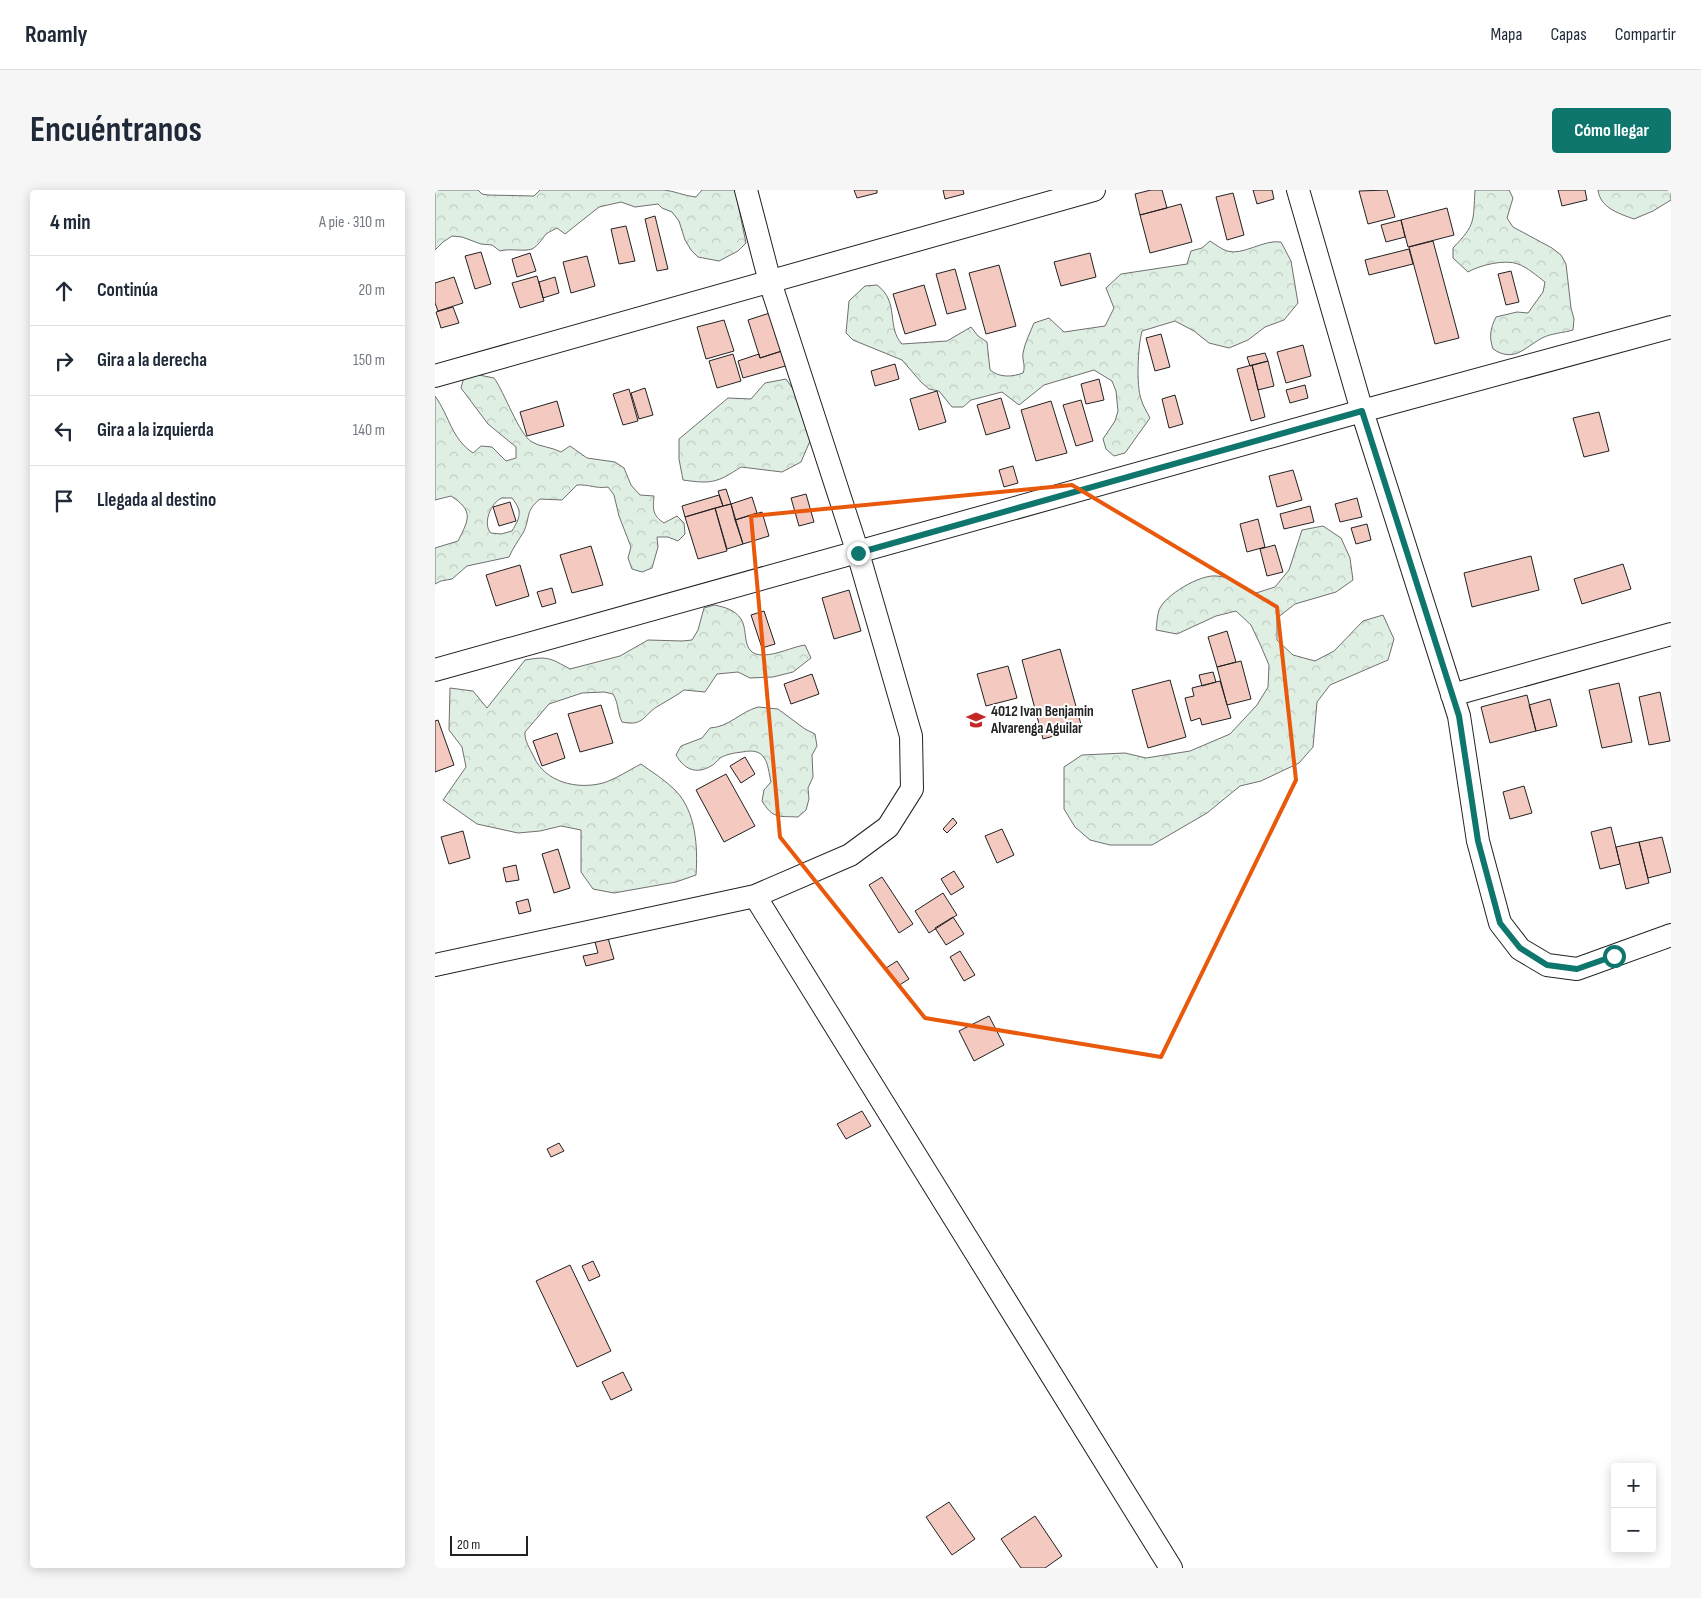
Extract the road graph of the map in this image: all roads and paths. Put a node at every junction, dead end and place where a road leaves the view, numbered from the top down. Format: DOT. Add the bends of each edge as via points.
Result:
graph roads {
  1 [pos="747,190"];
  2 [pos="1094,190"];
  3 [pos="1298,190"];
  4 [pos="770,282"];
  5 [pos="1671,327"];
  6 [pos="435,376"];
  7 [pos="1362,411"];
  8 [pos="858,553"];
  9 [pos="1671,634"];
  10 [pos="435,670"];
  11 [pos="1453,695"];
  12 [pos="755,896"];
  13 [pos="1671,935"];
  14 [pos="435,965"];
  15 [pos="1171,1568"];
  1 -- 4 [label="street"];
  2 -- 4 [label="street"];
  3 -- 7 [label="street"];
  4 -- 6 [label="street"];
  4 -- 8 [label="street"];
  5 -- 7 [label="street"];
  7 -- 8 [label="street"];
  7 -- 11 [label="street"];
  8 -- 10 [label="street"];
  8 -- 12 [label="street" via="911,736 911,789 888,827 849,855"];
  9 -- 11 [label="street"];
  11 -- 13 [label="street" via="1481,850 1500,923 1520,948 1547,965 1577,969"];
  12 -- 14 [label="street"];
  12 -- 15 [label="street"];
}
